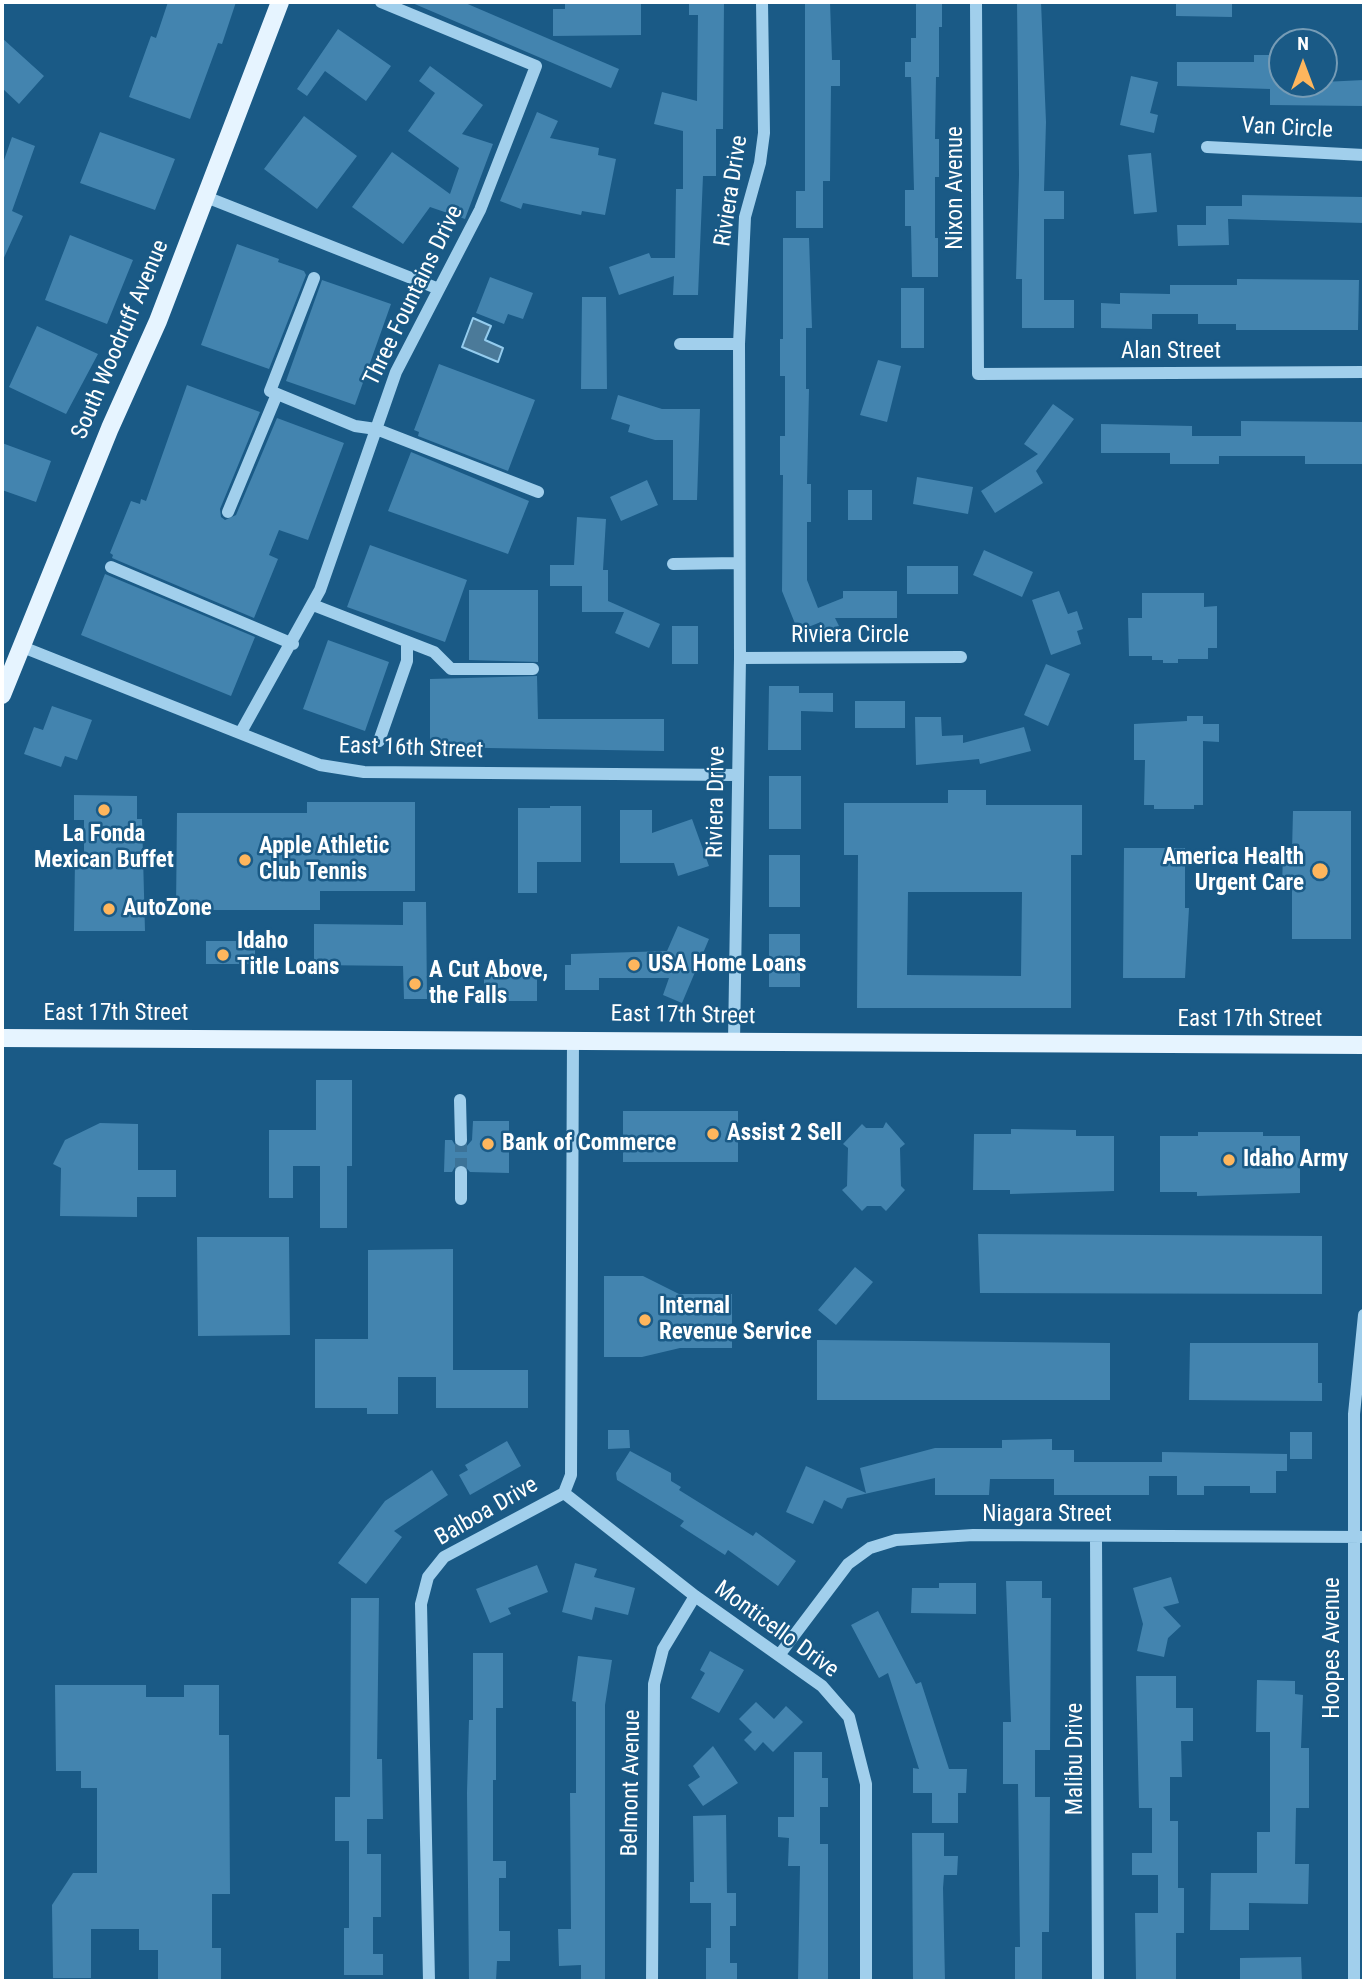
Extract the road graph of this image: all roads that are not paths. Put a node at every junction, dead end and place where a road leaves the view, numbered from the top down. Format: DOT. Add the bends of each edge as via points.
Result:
graph roads {
  1 [pos="280,2"];
  2 [pos="381,2"];
  3 [pos="762,2"];
  4 [pos="976,2"];
  5 [pos="1208,147"];
  6 [pos="1364,155"];
  7 [pos="206,197"];
  8 [pos="314,278"];
  9 [pos="439,289"];
  10 [pos="680,344"];
  11 [pos="739,344"];
  12 [pos="1364,372"];
  13 [pos="978,374"];
  14 [pos="277,394"];
  15 [pos="376,429"];
  16 [pos="538,492"];
  17 [pos="228,512"];
  18 [pos="738,563"];
  19 [pos="674,564"];
  20 [pos="111,567"];
  21 [pos="313,605"];
  22 [pos="407,642"];
  23 [pos="293,643"];
  24 [pos="20,646"];
  25 [pos="961,657"];
  26 [pos="740,658"];
  27 [pos="533,669"];
  28 [pos="2,695"];
  29 [pos="242,732"];
  30 [pos="379,741"];
  31 [pos="738,775"];
  32 [pos="2,1038"];
  33 [pos="573,1040"];
  34 [pos="734,1042"];
  35 [pos="1364,1045"];
  36 [pos="460,1100"];
  37 [pos="461,1140"];
  38 [pos="461,1172"];
  39 [pos="461,1199"];
  40 [pos="1364,1315"];
  41 [pos="564,1493"];
  42 [pos="1096,1536"];
  43 [pos="1359,1537"];
  44 [pos="695,1596"];
  45 [pos="780,1654"];
  46 [pos="429,1981"];
  47 [pos="652,1981"];
  48 [pos="866,1981"];
  49 [pos="1098,1981"];
  50 [pos="1353,1981"];
  1 -- 7 [label="main road, South Woodruff Avenue"];
  2 -- 9 [label="street, Three Fountains Drive" via="536,66 480,210"];
  3 -- 11 [label="street, Riviera Drive" via="764,133 745,217"];
  4 -- 13 [label="street, Nixon Avenue"];
  5 -- 6 [label="street, Van Circle"];
  7 -- 9 [label="street"];
  7 -- 24 [label="main road, South Woodruff Avenue"];
  8 -- 14 [label="street" via="270,391"];
  9 -- 15 [label="street, Three Fountains Drive" via="396,372"];
  10 -- 11 [label="street"];
  11 -- 18 [label="street, Riviera Drive"];
  12 -- 13 [label="street, Alan Street"];
  14 -- 15 [label="street" via="355,426"];
  14 -- 17 [label="street"];
  15 -- 16 [label="street"];
  15 -- 21 [label="street, Three Fountains Drive"];
  18 -- 19 [label="street"];
  18 -- 26 [label="street, Riviera Drive"];
  20 -- 23 [label="street"];
  21 -- 22 [label="street"];
  21 -- 23 [label="street, Three Fountains Drive"];
  22 -- 27 [label="street" via="433,652 452,669"];
  22 -- 30 [label="street" via="407,662"];
  23 -- 29 [label="street, Three Fountains Drive"];
  24 -- 28 [label="main road, South Woodruff Avenue"];
  24 -- 29 [label="street, East 16th Street" via="213,725"];
  25 -- 26 [label="street, Riviera Circle"];
  26 -- 31 [label="street, Riviera Drive"];
  29 -- 31 [label="street, East 16th Street" via="320,765 364,772"];
  31 -- 34 [label="street, Riviera Drive"];
  32 -- 33 [label="main road, East 17th Street"];
  33 -- 34 [label="main road, East 17th Street"];
  33 -- 41 [label="street, Balboa Drive" via="573,1386 571,1475"];
  34 -- 35 [label="main road, East 17th Street"];
  36 -- 37 [label="street"];
  38 -- 39 [label="street"];
  40 -- 43 [label="street, Hoopes Avenue" via="1354,1414"];
  41 -- 44 [label="street, Monticello Drive"];
  41 -- 46 [label="street, Balboa Drive" via="444,1557 428,1577 423,1595"];
  42 -- 43 [label="street, Niagara Street"];
  42 -- 45 [label="street, Niagara Street" via="921,1537 870,1548 848,1564"];
  42 -- 49 [label="street, Malibu Drive"];
  43 -- 50 [label="street, Hoopes Avenue"];
  44 -- 45 [label="street, Monticello Drive"];
  44 -- 47 [label="street, Belmont Avenue" via="663,1649 654,1684"];
  45 -- 48 [label="street, Monticello Drive" via="822,1686 849,1717 858,1742 866,1784"];
}
